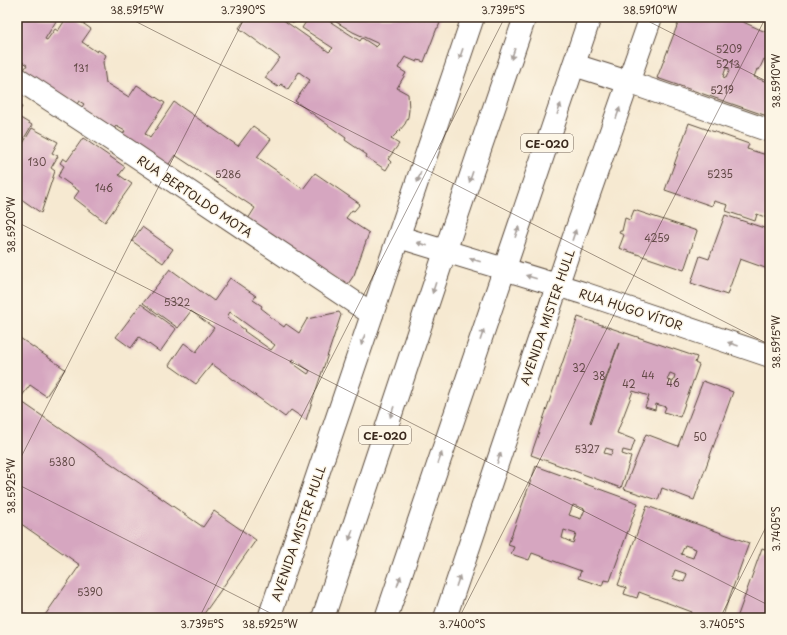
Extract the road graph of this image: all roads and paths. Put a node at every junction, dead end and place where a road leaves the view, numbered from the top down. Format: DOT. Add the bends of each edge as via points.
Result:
graph roads {
  1 [pos="473,17"];
  2 [pos="525,17"];
  3 [pos="590,17"];
  4 [pos="651,17"];
  5 [pos="574,65"];
  6 [pos="17,78"];
  7 [pos="628,82"];
  8 [pos="770,132"];
  9 [pos="399,237"];
  10 [pos="446,251"];
  11 [pos="504,269"];
  12 [pos="558,286"];
  13 [pos="372,314"];
  14 [pos="770,356"];
  15 [pos="270,618"];
  16 [pos="323,618"];
  17 [pos="386,618"];
  18 [pos="445,618"];
  1 -- 9 [label="main road, AVENIDA MISTER HULL, one-way"];
  2 -- 10 [label="main road, CE-020, one-way"];
  3 -- 5 [label="main road, CE-020"];
  4 -- 7 [label="main road, AVENIDA MISTER HULL"];
  5 -- 7 [label="main road"];
  11 -- 5 [label="main road, CE-020, one-way"];
  6 -- 13 [label="main road, RUA BERTOLDO MOTA"];
  7 -- 8 [label="main road"];
  12 -- 7 [label="main road, AVENIDA MISTER HULL, one-way"];
  10 -- 9 [label="main road, RUA HUGO VÍTOR, one-way"];
  9 -- 13 [label="main road, AVENIDA MISTER HULL"];
  11 -- 10 [label="main road, RUA HUGO VÍTOR, one-way"];
  10 -- 16 [label="main road, CE-020, one-way"];
  12 -- 11 [label="main road, RUA HUGO VÍTOR, one-way"];
  17 -- 11 [label="main road, CE-020, one-way"];
  14 -- 12 [label="main road, RUA HUGO VÍTOR, one-way"];
  18 -- 12 [label="main road, AVENIDA MISTER HULL, one-way"];
  13 -- 15 [label="main road, AVENIDA MISTER HULL, one-way"];
}
